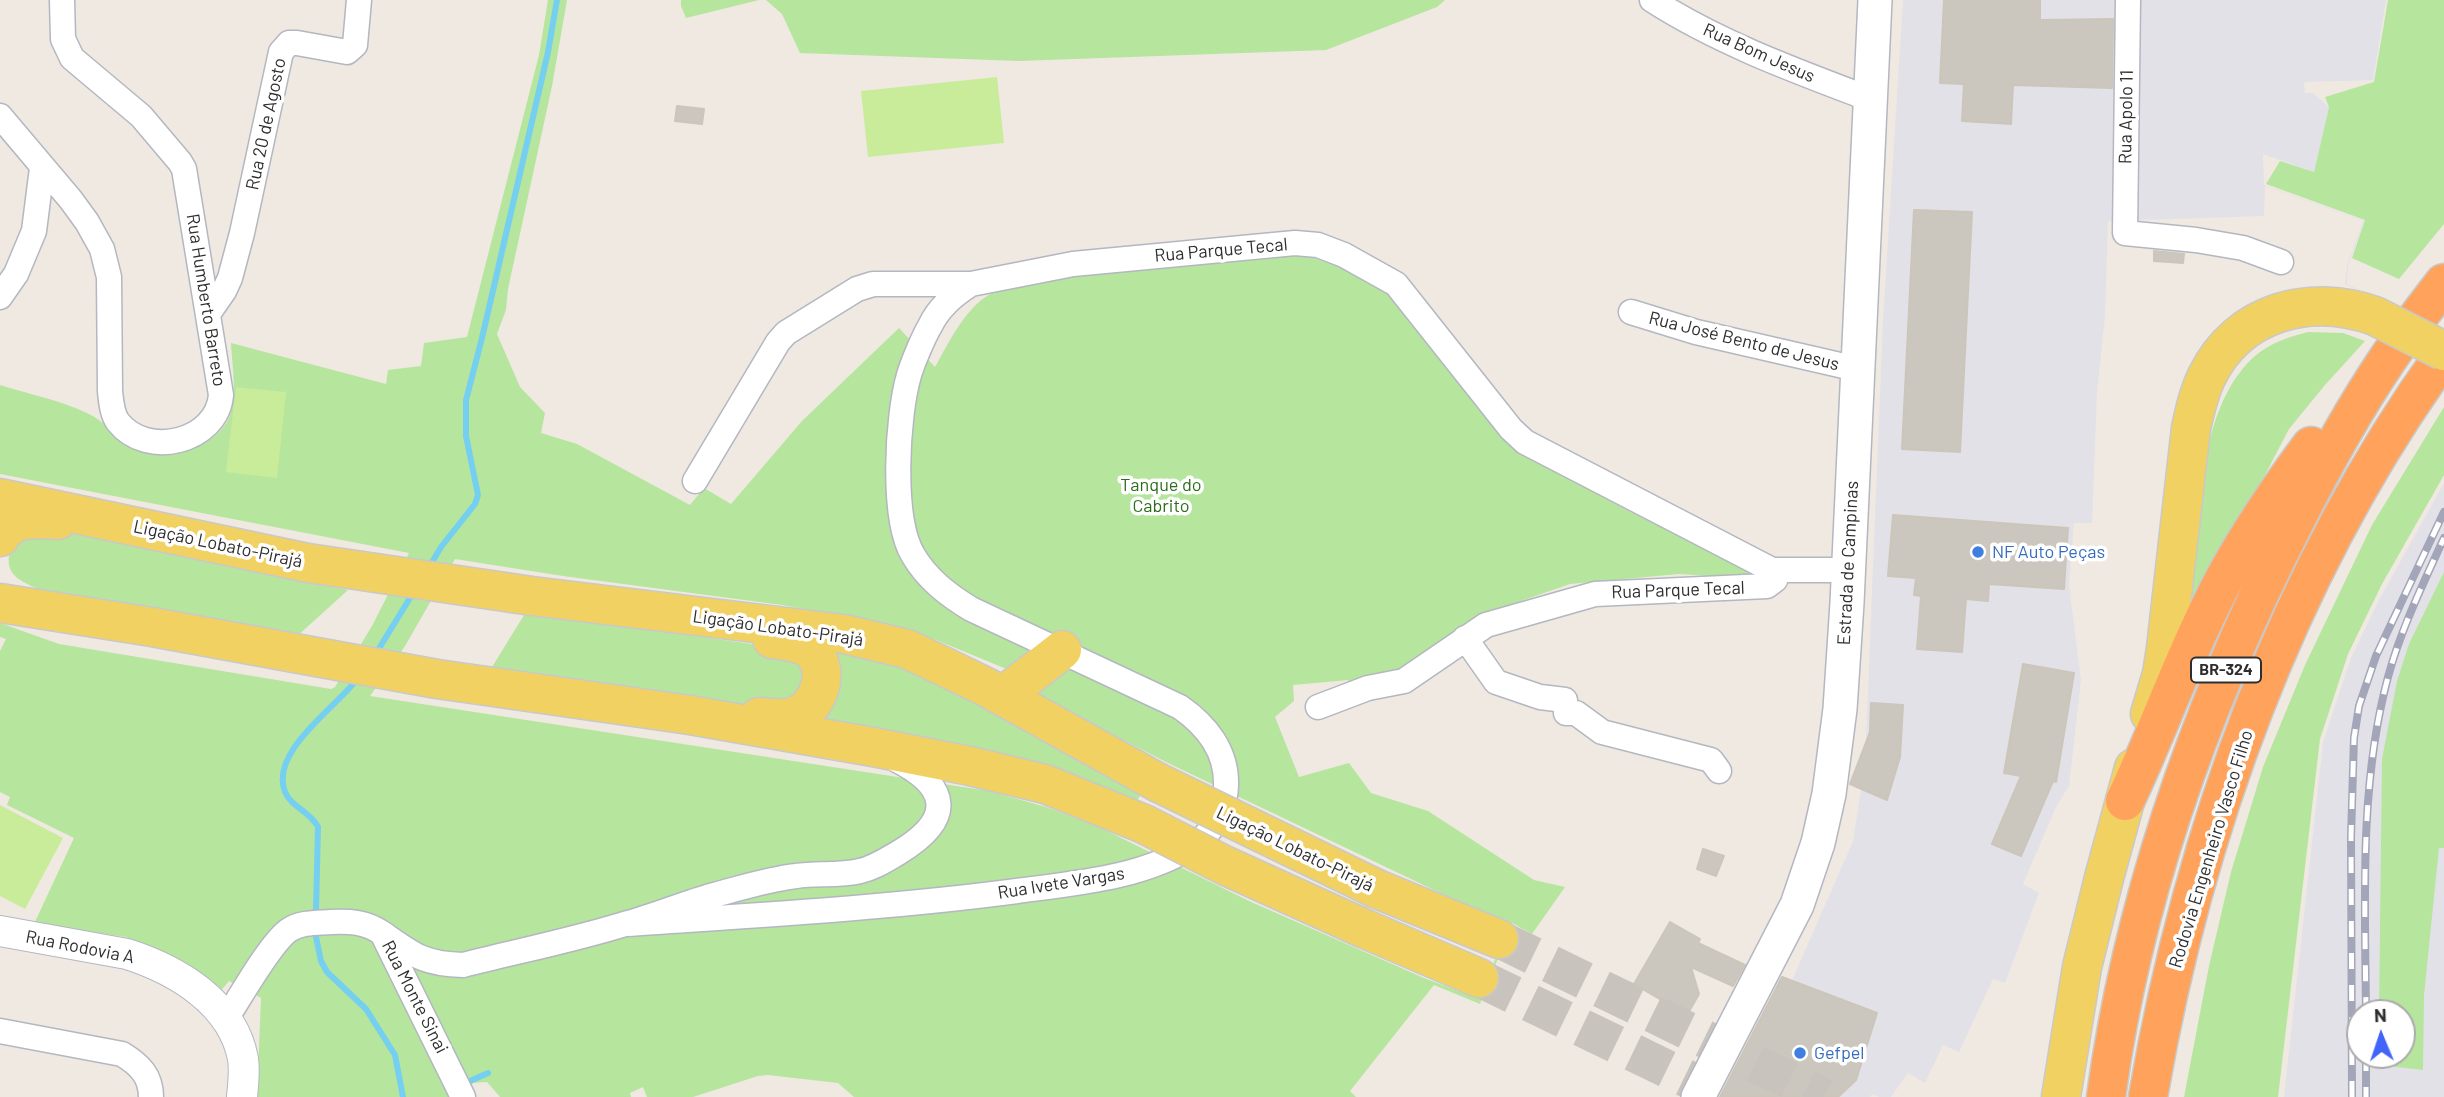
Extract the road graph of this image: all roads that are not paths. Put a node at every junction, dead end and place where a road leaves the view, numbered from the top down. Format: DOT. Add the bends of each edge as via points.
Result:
graph roads {
  1 [pos="62,0"];
  2 [pos="359,0"];
  3 [pos="1652,0"];
  4 [pos="1875,0"];
  5 [pos="2128,0"];
  6 [pos="1870,99"];
  7 [pos="0,116"];
  8 [pos="42,168"];
  9 [pos="2281,262"];
  10 [pos="2444,283"];
  11 [pos="971,284"];
  12 [pos="0,298"];
  13 [pos="1631,312"];
  14 [pos="208,314"];
  15 [pos="2444,353"];
  16 [pos="2387,360"];
  17 [pos="1857,369"];
  18 [pos="695,481"];
  19 [pos="0,498"];
  20 [pos="113,522"];
  21 [pos="0,537"];
  22 [pos="1772,570"];
  23 [pos="1849,570"];
  24 [pos="0,578"];
  25 [pos="0,603"];
  26 [pos="659,612"];
  27 [pos="152,627"];
  28 [pos="1465,638"];
  29 [pos="1062,650"];
  30 [pos="1003,696"];
  31 [pos="1318,707"];
  32 [pos="690,715"];
  33 [pos="873,747"];
  34 [pos="1719,771"];
  35 [pos="2125,801"];
  36 [pos="626,924"];
  37 [pos="0,930"];
  38 [pos="383,933"];
  39 [pos="1499,939"];
  40 [pos="2082,967"];
  41 [pos="1479,978"];
  42 [pos="226,1019"];
  43 [pos="0,1031"];
  44 [pos="151,1097"];
  45 [pos="242,1097"];
  46 [pos="463,1097"];
  47 [pos="1698,1097"];
  48 [pos="2036,1097"];
  49 [pos="2061,1097"];
  50 [pos="2106,1097"];
  51 [pos="2148,1097"];
  1 -- 14 [label="street, Rua Humberto Barreto" via="63,39 72,58 141,116 184,169"];
  2 -- 14 [label="street, Rua 20 de Agosto" via="352,50 289,43 281,52 233,267"];
  3 -- 6 [label="street, Rua Bom Jesus" via="1772,62"];
  4 -- 6 [label="main road, Estrada de Campinas"];
  5 -- 9 [label="street, Rua Apolo 11" via="2124,233 2243,247"];
  6 -- 17 [label="main road, Estrada de Campinas"];
  7 -- 8 [label="street, Rua Humberto Barreto"];
  8 -- 12 [label="street" via="34,231"];
  8 -- 14 [label="street, Rua Humberto Barreto" via="87,222 102,249 110,277 111,404 117,421 130,432 150,441 184,439 203,430 217,414 222,396"];
  10 -- 16 [label="highway, BR-324"];
  11 -- 18 [label="street, Rua Parque Tecal" via="873,284 786,333"];
  11 -- 22 [label="street, Rua Parque Tecal" via="1073,264 1295,243 1344,255 1396,284 1525,442"];
  11 -- 29 [label="street, Rua Ivete Vargas" via="940,310 909,375 899,468 903,527 912,554 946,593"];
  13 -- 17 [label="street, Rua José Bento de Jesus" via="1707,335"];
  15 -- 35 [label="main road, bridge" via="2375,316 2315,305 2277,313 2246,330 2208,374 2191,428 2162,674"];
  15 -- 51 [label="highway, Rodovia Engenheiro Vasco Filho / BR-324" via="2353,498 2298,606 2252,713 2180,945"];
  16 -- 35 [label="highway" via="2320,433 2233,564"];
  16 -- 50 [label="highway, BR-324" via="2317,479 2263,584 2213,699 2172,812 2140,923 2112,1048"];
  17 -- 23 [label="main road, Estrada de Campinas"];
  19 -- 20 [label="main road, Ligação Lobato-Pirajá"];
  20 -- 21 [label="main road" via="25,519 16,521"];
  20 -- 26 [label="main road, Ligação Lobato-Pirajá" via="308,563"];
  22 -- 23 [label="street, Rua Parque Tecal"];
  22 -- 28 [label="street, Rua Parque Tecal" via="1775,580 1768,586 1599,593 1486,625"];
  23 -- 47 [label="main road, Estrada de Campinas" via="1840,709 1818,843 1797,905"];
  24 -- 27 [label="main road" via="23,594"];
  25 -- 27 [label="main road"];
  26 -- 30 [label="main road, Ligação Lobato-Pirajá" via="844,634 907,649"];
  26 -- 32 [label="main road" via="802,645 820,666 815,700 797,715"];
  27 -- 32 [label="main road" via="437,679"];
  28 -- 31 [label="street" via="1404,681 1368,688"];
  28 -- 34 [label="street" via="1496,682 1565,700 1566,713 1576,713 1602,732 1711,760"];
  29 -- 30 [label="main road"];
  29 -- 36 [label="street, Rua Ivete Vargas" via="1180,707 1207,729 1226,768 1227,787 1214,825 1198,843 1144,868 1018,891 837,910"];
  30 -- 39 [label="main road, Ligação Lobato-Pirajá, bridge" via="1157,782 1377,889"];
  32 -- 33 [label="main road"];
  33 -- 36 [label="street, Rua Ivete Vargas" via="915,769 938,796 938,812 917,841 861,871 781,878"];
  33 -- 41 [label="main road, bridge" via="970,766 1082,797"];
  35 -- 40 [label="main road"];
  36 -- 38 [label="street, Rua Ivete Vargas" via="463,965 422,960"];
  37 -- 42 [label="street, Rua Rodovia A" via="146,960 196,988"];
  38 -- 42 [label="street, Rua Monte Sinai" via="350,922 302,924 290,929"];
  38 -- 46 [label="street, Rua Monte Sinai"];
  40 -- 48 [label="main road" via="2059,1045"];
  40 -- 49 [label="main road"];
  42 -- 45 [label="street, Rua Rodovia A" via="243,1060"];
  43 -- 44 [label="street" via="122,1054 140,1065 151,1084"];
}
